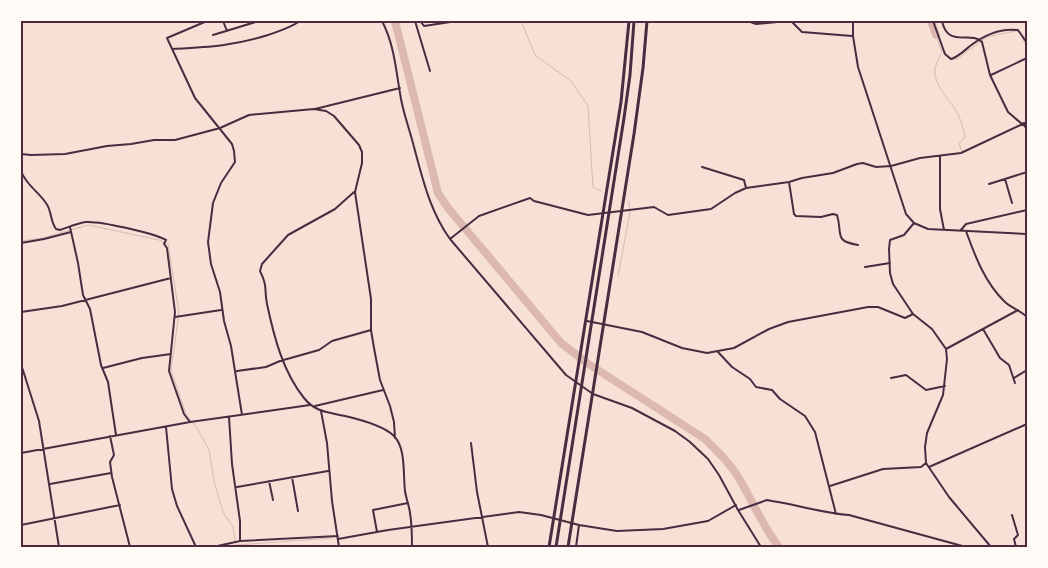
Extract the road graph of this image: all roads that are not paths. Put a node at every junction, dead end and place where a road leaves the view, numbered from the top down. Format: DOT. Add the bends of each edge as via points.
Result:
graph roads {
  1 [pos="207,21"];
  2 [pos="224,21"];
  3 [pos="259,21"];
  4 [pos="300,21"];
  5 [pos="382,21"];
  6 [pos="416,21"];
  7 [pos="458,21"];
  8 [pos="629,21"];
  9 [pos="634,21"];
  10 [pos="647,21"];
  11 [pos="748,21"];
  12 [pos="790,21"];
  13 [pos="853,21"];
  14 [pos="933,21"];
  15 [pos="942,21"];
  16 [pos="227,31"];
  17 [pos="214,35"];
  18 [pos="852,36"];
  19 [pos="979,39"];
  20 [pos="1027,43"];
  21 [pos="172,49"];
  22 [pos="1027,58"];
  23 [pos="430,72"];
  24 [pos="990,75"];
  25 [pos="400,88"];
  26 [pos="314,109"];
  27 [pos="1027,122"];
  28 [pos="1023,124"];
  29 [pos="220,128"];
  30 [pos="1027,130"];
  31 [pos="21,154"];
  32 [pos="940,156"];
  33 [pos="891,166"];
  34 [pos="702,167"];
  35 [pos="21,171"];
  36 [pos="1027,172"];
  37 [pos="1005,179"];
  38 [pos="789,182"];
  39 [pos="989,184"];
  40 [pos="746,188"];
  41 [pos="355,192"];
  42 [pos="1012,203"];
  43 [pos="624,210"];
  44 [pos="1027,210"];
  45 [pos="603,214"];
  46 [pos="914,223"];
  47 [pos="70,229"];
  48 [pos="944,230"];
  49 [pos="961,230"];
  50 [pos="966,231"];
  51 [pos="1027,234"];
  52 [pos="450,239"];
  53 [pos="21,243"];
  54 [pos="858,245"];
  55 [pos="890,263"];
  56 [pos="865,267"];
  57 [pos="171,278"];
  58 [pos="85,300"];
  59 [pos="221,310"];
  60 [pos="1018,310"];
  61 [pos="21,312"];
  62 [pos="913,314"];
  63 [pos="177,317"];
  64 [pos="1027,317"];
  65 [pos="586,321"];
  66 [pos="604,325"];
  67 [pos="371,330"];
  68 [pos="983,330"];
  69 [pos="946,349"];
  70 [pos="718,352"];
  71 [pos="171,354"];
  72 [pos="283,360"];
  73 [pos="21,364"];
  74 [pos="103,368"];
  75 [pos="1027,370"];
  76 [pos="236,372"];
  77 [pos="892,378"];
  78 [pos="1014,379"];
  79 [pos="576,383"];
  80 [pos="1015,383"];
  81 [pos="944,386"];
  82 [pos="383,390"];
  83 [pos="593,394"];
  84 [pos="310,405"];
  85 [pos="314,407"];
  86 [pos="321,411"];
  87 [pos="242,415"];
  88 [pos="229,417"];
  89 [pos="191,422"];
  90 [pos="1027,424"];
  91 [pos="166,427"];
  92 [pos="116,435"];
  93 [pos="110,436"];
  94 [pos="395,438"];
  95 [pos="471,442"];
  96 [pos="43,449"];
  97 [pos="21,453"];
  98 [pos="926,463"];
  99 [pos="929,467"];
  100 [pos="328,471"];
  101 [pos="111,473"];
  102 [pos="292,477"];
  103 [pos="269,480"];
  104 [pos="49,484"];
  105 [pos="830,486"];
  106 [pos="236,487"];
  107 [pos="273,500"];
  108 [pos="408,503"];
  109 [pos="120,505"];
  110 [pos="736,505"];
  111 [pos="739,510"];
  112 [pos="298,511"];
  113 [pos="836,514"];
  114 [pos="1012,515"];
  115 [pos="483,518"];
  116 [pos="554,518"];
  117 [pos="54,519"];
  118 [pos="572,522"];
  119 [pos="21,525"];
  120 [pos="579,525"];
  121 [pos="412,527"];
  122 [pos="377,532"];
  123 [pos="338,538"];
  124 [pos="239,541"];
  125 [pos="59,547"];
  126 [pos="130,547"];
  127 [pos="196,547"];
  128 [pos="213,547"];
  129 [pos="339,547"];
  130 [pos="412,547"];
  131 [pos="488,547"];
  132 [pos="549,547"];
  133 [pos="556,547"];
  134 [pos="568,547"];
  135 [pos="576,547"];
  136 [pos="760,547"];
  137 [pos="966,547"];
  138 [pos="991,547"];
  139 [pos="1016,547"];
  1 -- 21 [label="street" via="167,38"];
  2 -- 16 [label="street"];
  3 -- 16 [label="street"];
  4 -- 21 [label="street" via="243,43"];
  5 -- 25 [label="street" via="396,63"];
  6 -- 7 [label="street" via="424,26"];
  6 -- 23 [label="street"];
  8 -- 45 [label="highway" via="621,102"];
  9 -- 133 [label="highway" via="623,127"];
  10 -- 43 [label="highway"];
  11 -- 12 [label="street" via="756,24"];
  12 -- 18 [label="street" via="802,32"];
  13 -- 18 [label="street"];
  14 -- 19 [label="street" via="948,58 956,57"];
  15 -- 19 [label="street" via="954,37"];
  16 -- 17 [label="street"];
  18 -- 33 [label="street" via="858,67"];
  19 -- 20 [label="street" via="1015,29"];
  19 -- 24 [label="street"];
  21 -- 29 [label="street" via="195,98"];
  22 -- 24 [label="street"];
  24 -- 28 [label="street" via="1008,112"];
  25 -- 26 [label="street"];
  25 -- 52 [label="street" via="426,192 435,217"];
  26 -- 29 [label="street" via="249,115"];
  26 -- 41 [label="street" via="334,116 359,145 362,163"];
  27 -- 28 [label="street"];
  28 -- 30 [label="street"];
  28 -- 32 [label="street" via="961,153"];
  29 -- 31 [label="street" via="175,140 154,140 65,154"];
  29 -- 59 [label="street" via="232,144 235,157 233,167 220,183 208,232"];
  32 -- 33 [label="street"];
  32 -- 48 [label="street" via="940,209"];
  33 -- 38 [label="street" via="857,164 833,173"];
  33 -- 46 [label="street" via="906,214"];
  34 -- 40 [label="street" via="744,180"];
  35 -- 47 [label="street" via="26,182 47,204 56,229"];
  36 -- 37 [label="street"];
  37 -- 39 [label="street"];
  37 -- 42 [label="street"];
  38 -- 40 [label="street"];
  38 -- 54 [label="street" via="796,216 837,215 842,240"];
  40 -- 43 [label="street" via="711,209 668,215 654,207"];
  41 -- 67 [label="street" via="371,299"];
  41 -- 72 [label="street" via="335,209 288,235 260,267"];
  43 -- 45 [label="street"];
  43 -- 66 [label="highway"];
  44 -- 49 [label="street" via="966,224"];
  45 -- 52 [label="street" via="588,215 530,198 479,216"];
  45 -- 65 [label="highway"];
  46 -- 48 [label="street" via="928,229"];
  46 -- 55 [label="street" via="904,235 890,240"];
  47 -- 53 [label="street"];
  47 -- 57 [label="street" via="87,222 165,239"];
  47 -- 58 [label="street"];
  48 -- 49 [label="street"];
  49 -- 50 [label="street"];
  50 -- 51 [label="street"];
  50 -- 60 [label="street" via="991,285 1003,301"];
  52 -- 79 [label="street" via="554,362"];
  55 -- 56 [label="street"];
  55 -- 62 [label="street" via="894,284"];
  57 -- 58 [label="street"];
  57 -- 63 [label="street"];
  58 -- 61 [label="street"];
  58 -- 74 [label="street" via="90,309"];
  59 -- 63 [label="street"];
  59 -- 76 [label="street"];
  60 -- 64 [label="street"];
  60 -- 68 [label="street"];
  62 -- 69 [label="street" via="932,329"];
  62 -- 70 [label="street" via="902,318 874,307 800,319"];
  63 -- 71 [label="street"];
  65 -- 66 [label="street"];
  65 -- 79 [label="highway"];
  66 -- 70 [label="street" via="642,332 691,350"];
  66 -- 83 [label="highway"];
  67 -- 72 [label="street" via="332,341 313,353"];
  67 -- 82 [label="street"];
  68 -- 69 [label="street"];
  68 -- 78 [label="street" via="1000,358 1009,365"];
  69 -- 81 [label="street"];
  70 -- 105 [label="street" via="756,387 772,390 805,416 814,432"];
  71 -- 74 [label="street"];
  71 -- 89 [label="street" via="170,375 184,414"];
  72 -- 76 [label="street" via="266,367"];
  72 -- 84 [label="street" via="290,377"];
  73 -- 96 [label="street" via="36,409"];
  74 -- 92 [label="street"];
  75 -- 78 [label="street"];
  76 -- 87 [label="street"];
  77 -- 81 [label="street" via="906,375 926,390"];
  78 -- 80 [label="street"];
  79 -- 83 [label="street"];
  79 -- 116 [label="highway"];
  81 -- 98 [label="street" via="927,433"];
  82 -- 85 [label="street"];
  82 -- 94 [label="street" via="390,406"];
  83 -- 110 [label="street" via="632,408 690,442 708,459"];
  83 -- 118 [label="highway"];
  84 -- 85 [label="street"];
  84 -- 87 [label="street"];
  85 -- 86 [label="street"];
  86 -- 94 [label="street" via="373,425"];
  86 -- 100 [label="street"];
  87 -- 88 [label="street"];
  88 -- 89 [label="street"];
  88 -- 106 [label="street"];
  89 -- 91 [label="street"];
  90 -- 99 [label="street"];
  91 -- 92 [label="street"];
  91 -- 127 [label="street" via="172,489"];
  92 -- 93 [label="street"];
  93 -- 96 [label="street"];
  93 -- 101 [label="street" via="114,455 110,462"];
  94 -- 108 [label="street" via="401,449"];
  95 -- 115 [label="street"];
  96 -- 97 [label="street"];
  96 -- 104 [label="street"];
  98 -- 99 [label="street"];
  98 -- 105 [label="street" via="921,467 883,469"];
  99 -- 138 [label="street" via="949,497"];
  100 -- 102 [label="street"];
  100 -- 123 [label="street"];
  101 -- 104 [label="street"];
  101 -- 109 [label="street"];
  102 -- 103 [label="street"];
  102 -- 112 [label="street"];
  103 -- 106 [label="street"];
  103 -- 107 [label="street"];
  104 -- 117 [label="street"];
  105 -- 113 [label="street"];
  106 -- 124 [label="street"];
  108 -- 121 [label="street"];
  108 -- 122 [label="street" via="373,510"];
  109 -- 117 [label="street"];
  109 -- 126 [label="street"];
  110 -- 111 [label="street"];
  110 -- 120 [label="street" via="708,521 663,529 617,531"];
  111 -- 113 [label="street" via="772,501"];
  111 -- 136 [label="street"];
  113 -- 137 [label="street"];
  114 -- 139 [label="street" via="1018,535 1014,539"];
  115 -- 116 [label="street" via="519,512"];
  115 -- 121 [label="street"];
  115 -- 131 [label="street"];
  116 -- 118 [label="street"];
  116 -- 132 [label="highway"];
  117 -- 119 [label="street"];
  117 -- 125 [label="street"];
  118 -- 120 [label="street"];
  118 -- 134 [label="highway"];
  120 -- 135 [label="street"];
  121 -- 122 [label="street"];
  121 -- 130 [label="street"];
  122 -- 123 [label="street"];
  123 -- 124 [label="street"];
  123 -- 129 [label="street"];
  124 -- 128 [label="street"];
}
